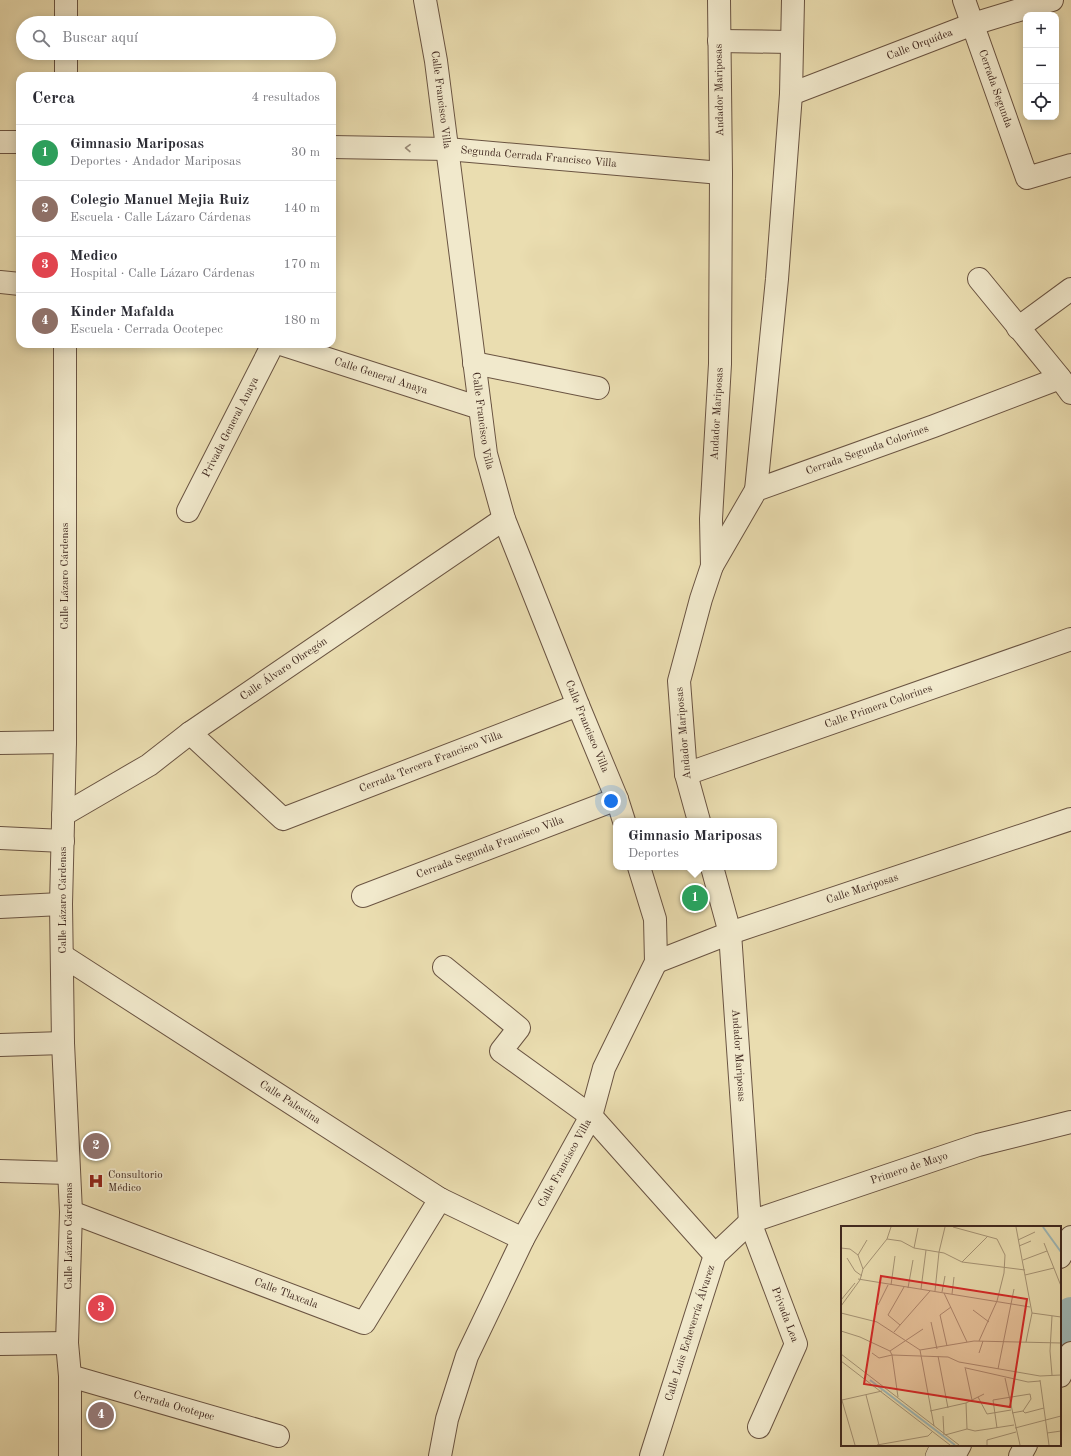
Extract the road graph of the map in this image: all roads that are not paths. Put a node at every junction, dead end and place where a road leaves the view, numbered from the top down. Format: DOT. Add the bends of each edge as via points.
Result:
graph roads {
  1 [pos="66,0"];
  2 [pos="425,0"];
  3 [pos="719,0"];
  4 [pos="793,0"];
  5 [pos="964,0"];
  6 [pos="1052,0"];
  7 [pos="66,16"];
  8 [pos="973,24"];
  9 [pos="719,41"];
  10 [pos="792,42"];
  11 [pos="66,60"];
  12 [pos="66,72"];
  13 [pos="791,94"];
  14 [pos="0,142"];
  15 [pos="16,142"];
  16 [pos="336,147"];
  17 [pos="447,149"];
  18 [pos="1071,165"];
  19 [pos="721,172"];
  20 [pos="979,279"];
  21 [pos="0,282"];
  22 [pos="16,284"];
  23 [pos="1071,288"];
  24 [pos="1018,328"];
  25 [pos="65,348"];
  26 [pos="270,348"];
  27 [pos="293,348"];
  28 [pos="474,363"];
  29 [pos="1066,385"];
  30 [pos="598,388"];
  31 [pos="480,408"];
  32 [pos="756,490"];
  33 [pos="188,511"];
  34 [pos="504,519"];
  35 [pos="712,566"];
  36 [pos="1071,639"];
  37 [pos="578,705"];
  38 [pos="190,733"];
  39 [pos="65,742"];
  40 [pos="0,743"];
  41 [pos="686,774"];
  42 [pos="617,799"];
  43 [pos="63,815"];
  44 [pos="623,818"];
  45 [pos="698,818"];
  46 [pos="1071,819"];
  47 [pos="0,838"];
  48 [pos="63,841"];
  49 [pos="640,870"];
  50 [pos="713,870"];
  51 [pos="364,896"];
  52 [pos="61,904"];
  53 [pos="0,907"];
  54 [pos="730,933"];
  55 [pos="63,956"];
  56 [pos="656,962"];
  57 [pos="444,967"];
  58 [pos="63,1043"];
  59 [pos="0,1045"];
  60 [pos="591,1116"];
  61 [pos="1071,1122"];
  62 [pos="0,1171"];
  63 [pos="68,1173"];
  64 [pos="440,1199"];
  65 [pos="71,1212"];
  66 [pos="750,1222"];
  67 [pos="1071,1237"];
  68 [pos="523,1239"];
  69 [pos="715,1256"];
  70 [pos="1061,1256"];
  71 [pos="67,1343"];
  72 [pos="0,1344"];
  73 [pos="1071,1353"];
  74 [pos="1061,1374"];
  75 [pos="70,1376"];
  76 [pos="759,1427"];
  77 [pos="278,1436"];
  78 [pos="939,1446"];
  79 [pos="959,1446"];
  80 [pos="1025,1446"];
  81 [pos="70,1456"];
  82 [pos="440,1456"];
  83 [pos="652,1456"];
  84 [pos="934,1456"];
  85 [pos="954,1456"];
  86 [pos="1020,1456"];
  1 -- 7 [label="street"];
  2 -- 17 [label="street, Calle Francisco Villa" via="436,60"];
  3 -- 9 [label="street, Andador Mariposas"];
  4 -- 10 [label="street"];
  5 -- 8 [label="street, Cerrada Segunda"];
  6 -- 8 [label="street, Calle Orquídea"];
  8 -- 13 [label="street, Calle Orquídea"];
  8 -- 18 [label="street, Cerrada Segunda" via="1027,178"];
  9 -- 10 [label="street"];
  9 -- 19 [label="street, Andador Mariposas"];
  10 -- 13 [label="street"];
  11 -- 12 [label="street"];
  13 -- 32 [label="street" via="777,280"];
  14 -- 15 [label="street"];
  17 -- 16 [label="street, Segunda Cerrada Francisco Villa, one-way"];
  17 -- 19 [label="street, Segunda Cerrada Francisco Villa"];
  17 -- 28 [label="street, Calle Francisco Villa"];
  19 -- 35 [label="street, Andador Mariposas" via="720,364 711,519"];
  20 -- 24 [label="street"];
  21 -- 22 [label="street"];
  23 -- 24 [label="street"];
  24 -- 29 [label="street"];
  25 -- 39 [label="street, Calle Lázaro Cárdenas"];
  26 -- 33 [label="street, Privada General Anaya"];
  27 -- 31 [label="street, Calle General Anaya"];
  28 -- 30 [label="street"];
  28 -- 31 [label="street, Calle Francisco Villa"];
  29 -- 32 [label="street, Cerrada Segunda Colorines" via="934,426"];
  31 -- 34 [label="street, Calle Francisco Villa" via="486,454"];
  32 -- 35 [label="street"];
  34 -- 37 [label="street, Calle Francisco Villa"];
  34 -- 38 [label="street, Calle Álvaro Obregón"];
  35 -- 41 [label="street, Andador Mariposas" via="679,681"];
  36 -- 41 [label="street, Calle Primera Colorines"];
  37 -- 38 [label="street, Cerrada Tercera Francisco Villa" via="283,818"];
  37 -- 42 [label="street, Calle Francisco Villa"];
  38 -- 43 [label="street, Calle Álvaro Obregón" via="149,765"];
  39 -- 40 [label="street"];
  39 -- 43 [label="street, Calle Lázaro Cárdenas"];
  41 -- 45 [label="street, Andador Mariposas"];
  42 -- 44 [label="street, Calle Francisco Villa"];
  42 -- 51 [label="street, Cerrada Segunda Francisco Villa"];
  43 -- 48 [label="street, Calle Lázaro Cárdenas"];
  46 -- 54 [label="street, Calle Mariposas"];
  47 -- 48 [label="street"];
  48 -- 52 [label="street, Calle Lázaro Cárdenas"];
  49 -- 56 [label="street, Calle Francisco Villa" via="655,919"];
  50 -- 54 [label="street, Andador Mariposas"];
  52 -- 53 [label="street"];
  52 -- 55 [label="street, Calle Lázaro Cárdenas"];
  54 -- 56 [label="street, Calle Mariposas"];
  54 -- 66 [label="street, Andador Mariposas"];
  55 -- 58 [label="street, Calle Lázaro Cárdenas"];
  55 -- 64 [label="street, Calle Palestina"];
  56 -- 60 [label="street, Calle Francisco Villa" via="604,1068"];
  57 -- 60 [label="street" via="519,1028 501,1051"];
  58 -- 59 [label="street"];
  58 -- 63 [label="street, Calle Lázaro Cárdenas"];
  60 -- 68 [label="street, Calle Francisco Villa"];
  60 -- 69 [label="street"];
  61 -- 66 [label="street, Primero de Mayo" via="978,1145"];
  62 -- 63 [label="street"];
  63 -- 65 [label="street, Calle Lázaro Cárdenas"];
  64 -- 65 [label="street, Calle Tlaxcala" via="364,1323"];
  64 -- 68 [label="street, Calle Palestina"];
  65 -- 71 [label="street, Calle Lázaro Cárdenas"];
  66 -- 69 [label="street, Calle Luis Echeverría Álvarez"];
  66 -- 76 [label="street, Privada Lea" via="796,1344"];
  67 -- 70 [label="street"];
  68 -- 82 [label="street, Calle Francisco Villa" via="467,1356 447,1419"];
  69 -- 83 [label="street, Calle Luis Echeverría Álvarez"];
  71 -- 72 [label="street"];
  71 -- 75 [label="street, Calle Lázaro Cárdenas"];
  73 -- 74 [label="street"];
  75 -- 77 [label="street, Cerrada Ocotepec"];
  75 -- 81 [label="street, Calle Lázaro Cárdenas"];
  78 -- 84 [label="lane"];
  79 -- 85 [label="street"];
  80 -- 86 [label="street"];
}
